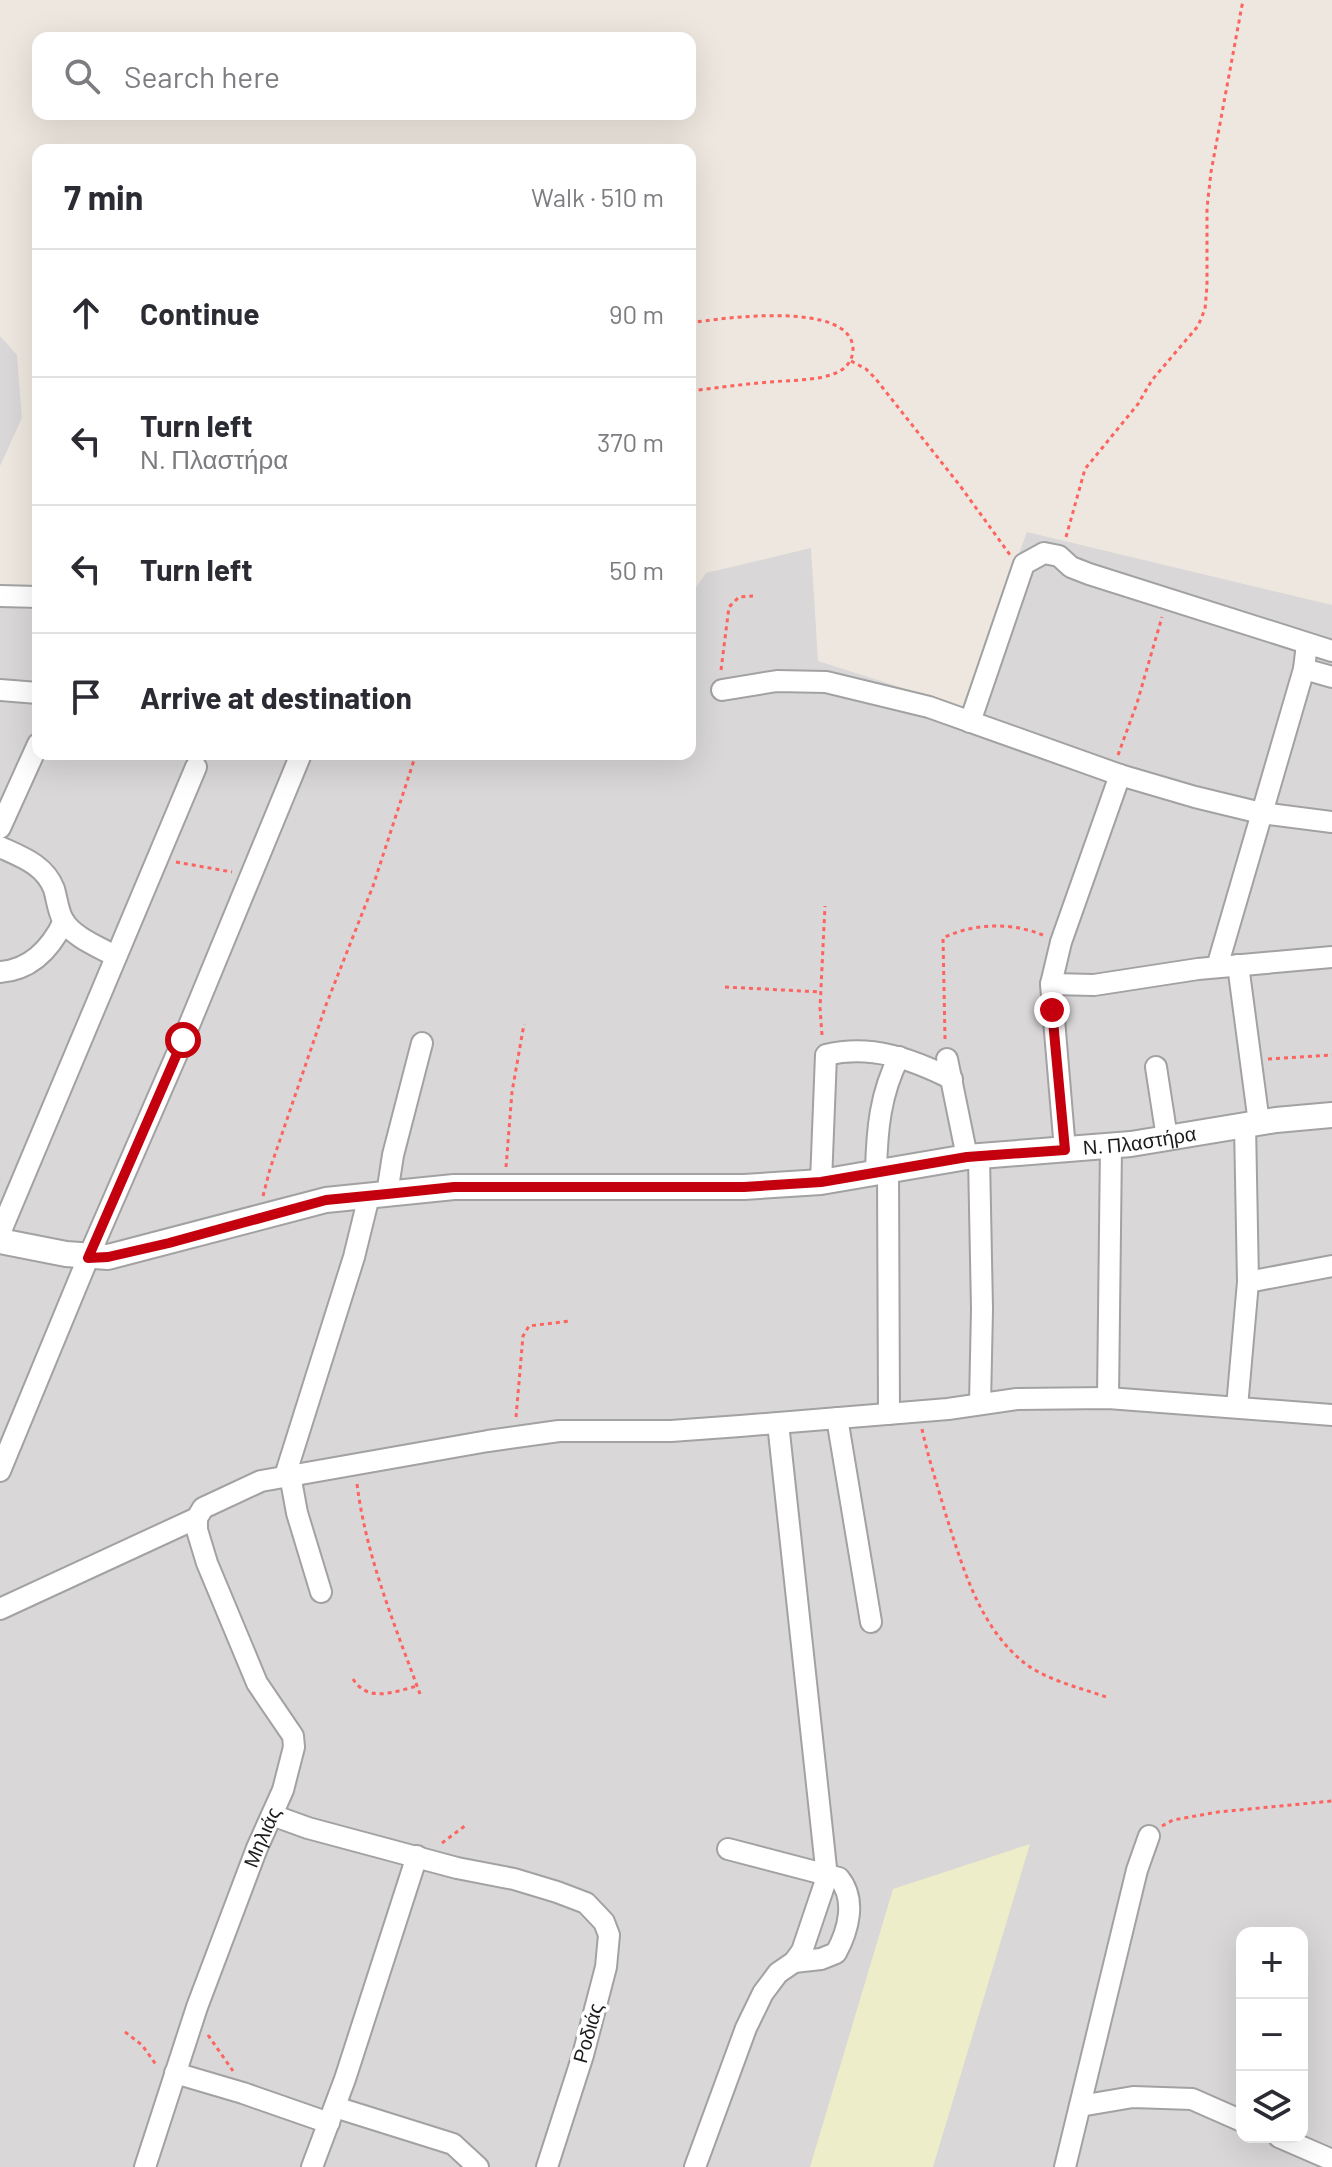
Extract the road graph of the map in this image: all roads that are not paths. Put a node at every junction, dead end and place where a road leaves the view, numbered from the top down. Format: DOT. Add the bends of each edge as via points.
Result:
graph roads {
  1 [pos="0,596"];
  2 [pos="32,597"];
  3 [pos="1307,644"];
  4 [pos="1332,651"];
  5 [pos="1304,669"];
  6 [pos="1332,677"];
  7 [pos="0,690"];
  8 [pos="722,690"];
  9 [pos="32,693"];
  10 [pos="970,722"];
  11 [pos="32,757"];
  12 [pos="299,760"];
  13 [pos="196,767"];
  14 [pos="1120,775"];
  15 [pos="1261,813"];
  16 [pos="1332,822"];
  17 [pos="0,828"];
  18 [pos="0,847"];
  19 [pos="64,921"];
  20 [pos="115,956"];
  21 [pos="1332,957"];
  22 [pos="1227,966"];
  23 [pos="0,972"];
  24 [pos="1051,984"];
  25 [pos="422,1043"];
  26 [pos="899,1057"];
  27 [pos="947,1059"];
  28 [pos="1156,1067"];
  29 [pos="952,1079"];
  30 [pos="1332,1115"];
  31 [pos="1252,1124"];
  32 [pos="1167,1138"];
  33 [pos="1111,1146"];
  34 [pos="1065,1150"];
  35 [pos="973,1157"];
  36 [pos="882,1170"];
  37 [pos="821,1182"];
  38 [pos="378,1195"];
  39 [pos="0,1233"];
  40 [pos="0,1241"];
  41 [pos="88,1258"];
  42 [pos="1332,1266"];
  43 [pos="1248,1282"];
  44 [pos="1108,1398"];
  45 [pos="980,1404"];
  46 [pos="1237,1407"];
  47 [pos="889,1414"];
  48 [pos="1332,1415"];
  49 [pos="837,1418"];
  50 [pos="778,1423"];
  51 [pos="0,1471"];
  52 [pos="287,1476"];
  53 [pos="197,1518"];
  54 [pos="321,1592"];
  55 [pos="0,1609"];
  56 [pos="871,1622"];
  57 [pos="272,1815"];
  58 [pos="1149,1836"];
  59 [pos="728,1849"];
  60 [pos="417,1856"];
  61 [pos="827,1877"];
  62 [pos="794,1962"];
  63 [pos="173,2079"];
  64 [pos="1080,2106"];
  65 [pos="332,2115"];
  66 [pos="1236,2118"];
  67 [pos="1293,2143"];
  68 [pos="1332,2160"];
  69 [pos="145,2167"];
  70 [pos="312,2167"];
  71 [pos="478,2167"];
  72 [pos="547,2167"];
  73 [pos="695,2167"];
  74 [pos="1065,2167"];
  1 -- 2 [label="street"];
  3 -- 4 [label="street"];
  3 -- 5 [label="street"];
  3 -- 10 [label="street" via="1071,567 1059,556 1044,553 1024,564"];
  5 -- 6 [label="street"];
  5 -- 15 [label="street"];
  7 -- 9 [label="street"];
  8 -- 10 [label="street" via="777,681 826,682"];
  10 -- 14 [label="street"];
  11 -- 17 [label="street"];
  12 -- 41 [label="street"];
  13 -- 20 [label="street"];
  14 -- 15 [label="street"];
  14 -- 24 [label="street"];
  15 -- 16 [label="street"];
  15 -- 22 [label="street"];
  18 -- 19 [label="street" via="45,873"];
  19 -- 20 [label="street"];
  19 -- 23 [label="street" via="57,936 27,965"];
  20 -- 39 [label="street"];
  21 -- 22 [label="street"];
  22 -- 24 [label="street" via="1094,985"];
  22 -- 31 [label="street" via="1252,1059"];
  24 -- 34 [label="street"];
  25 -- 38 [label="street"];
  26 -- 29 [label="street"];
  26 -- 36 [label="street" via="879,1111"];
  26 -- 37 [label="street" via="865,1050 826,1055"];
  27 -- 29 [label="street"];
  28 -- 32 [label="street"];
  29 -- 35 [label="street"];
  30 -- 31 [label="street, Ν. Πλαστήρα"];
  31 -- 32 [label="street, Ν. Πλαστήρα"];
  31 -- 43 [label="street"];
  32 -- 33 [label="street, Ν. Πλαστήρα"];
  33 -- 34 [label="street, Ν. Πλαστήρα"];
  33 -- 44 [label="street"];
  34 -- 35 [label="street, Ν. Πλαστήρα"];
  35 -- 36 [label="street, Ν. Πλαστήρα"];
  35 -- 45 [label="street" via="982,1309"];
  36 -- 37 [label="street, Ν. Πλαστήρα"];
  36 -- 47 [label="street"];
  37 -- 38 [label="street, Ν. Πλαστήρα" via="454,1187"];
  38 -- 41 [label="street, Ν. Πλαστήρα" via="326,1200 169,1243"];
  38 -- 52 [label="street"];
  40 -- 41 [label="street, Ν. Πλαστήρα"];
  41 -- 51 [label="street"];
  42 -- 43 [label="street"];
  43 -- 46 [label="street"];
  44 -- 45 [label="street"];
  44 -- 46 [label="street"];
  45 -- 47 [label="street"];
  46 -- 48 [label="street"];
  47 -- 49 [label="street"];
  49 -- 50 [label="street"];
  49 -- 56 [label="street"];
  50 -- 52 [label="street" via="671,1431 559,1431"];
  50 -- 61 [label="street"];
  52 -- 53 [label="street" via="241,1489 203,1508"];
  52 -- 54 [label="street"];
  53 -- 55 [label="street"];
  53 -- 57 [label="street, Μηλιάς" via="207,1563 257,1683 293,1736 292,1757"];
  57 -- 60 [label="street"];
  57 -- 63 [label="street, Μηλιάς"];
  58 -- 64 [label="street"];
  59 -- 61 [label="street"];
  60 -- 65 [label="street"];
  60 -- 72 [label="street, Ροδιάς" via="586,1903 604,1922 609,1948 583,2055"];
  61 -- 62 [label="street"];
  61 -- 62 [label="street" via="839,1878 848,1900 843,1940 836,1953"];
  62 -- 73 [label="street" via="763,1993"];
  63 -- 65 [label="street"];
  63 -- 69 [label="street, Μηλιάς"];
  64 -- 66 [label="street" via="1133,2097 1192,2099"];
  64 -- 74 [label="street"];
  65 -- 70 [label="street"];
  65 -- 71 [label="street" via="453,2144"];
  67 -- 68 [label="street"];
}
